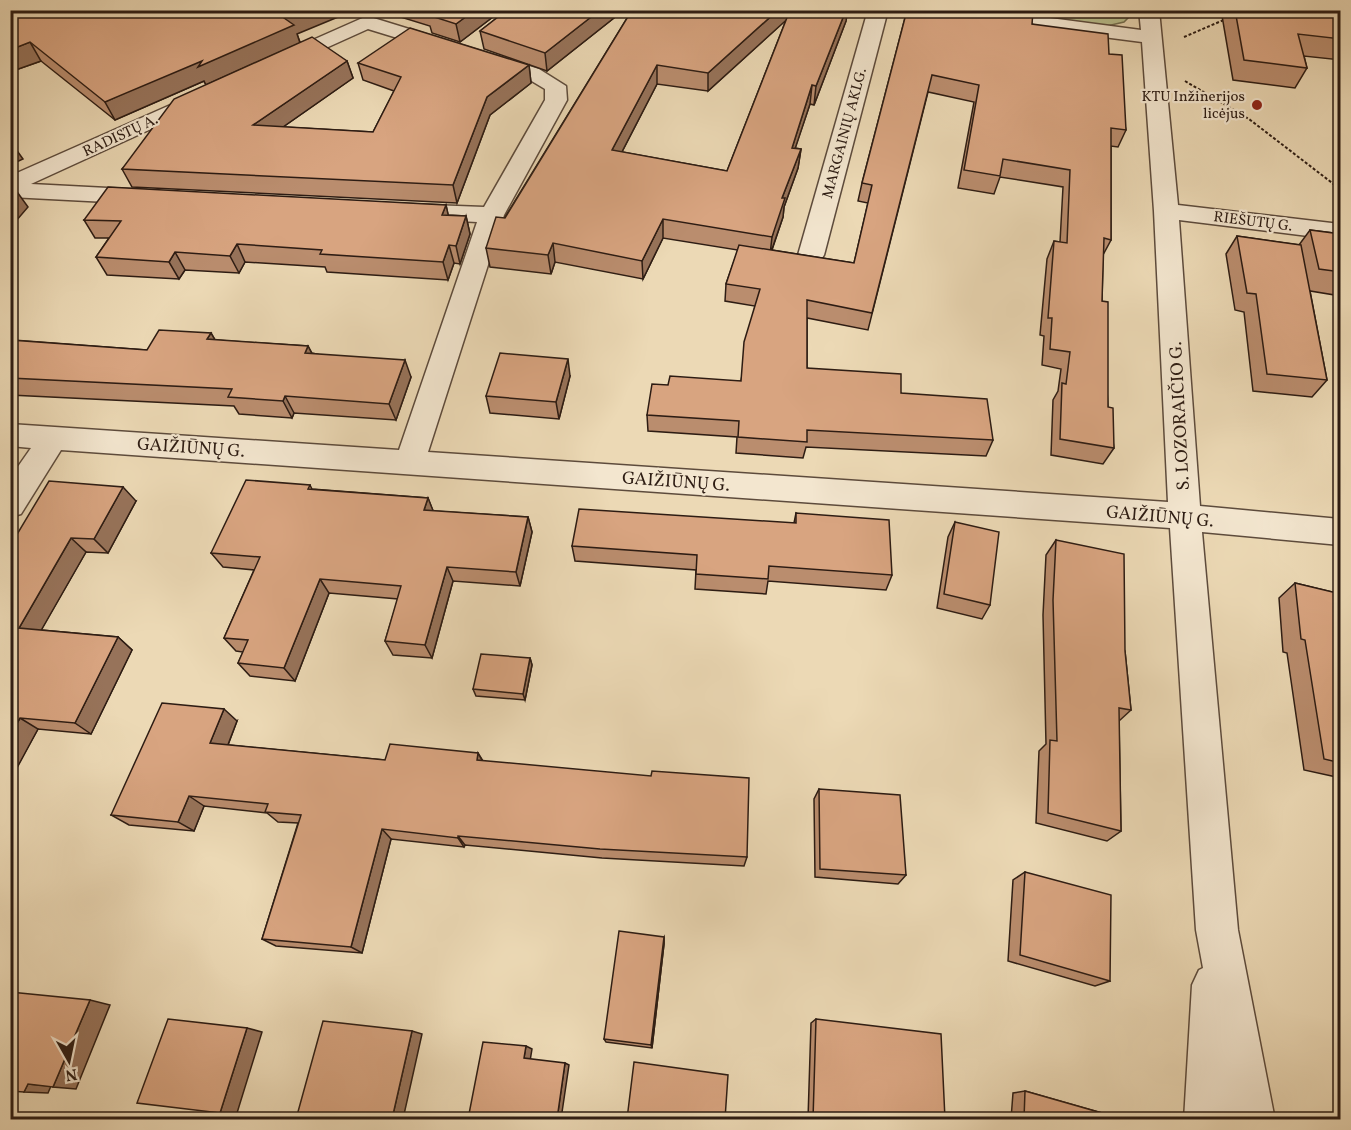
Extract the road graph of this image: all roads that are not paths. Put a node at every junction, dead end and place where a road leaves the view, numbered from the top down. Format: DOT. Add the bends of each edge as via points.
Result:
graph roads {
  1 [pos="878,10"];
  2 [pos="940,10"];
  3 [pos="1150,24"];
  4 [pos="482,38"];
  5 [pos="463,52"];
  6 [pos="259,71"];
  7 [pos="216,91"];
  8 [pos="10,185"];
  9 [pos="10,190"];
  10 [pos="163,198"];
  11 [pos="386,210"];
  12 [pos="1166,211"];
  13 [pos="492,215"];
  14 [pos="1341,232"];
  15 [pos="811,255"];
  16 [pos="10,435"];
  17 [pos="53,438"];
  18 [pos="410,462"];
  19 [pos="10,505"];
  20 [pos="1185,518"];
  21 [pos="1341,532"];
  22 [pos="1217,930"];
  23 [pos="1207,1119"];
  24 [pos="1252,1119"];
  1 -- 15 [label="street, MARGAINIŲ AKLG."];
  2 -- 3 [label="street"];
  3 -- 12 [label="street, S. LOZORAIČIO G."];
  4 -- 5 [label="street"];
  5 -- 6 [label="street" via="367,22"];
  5 -- 13 [label="street" via="539,76 555,86 557,93"];
  7 -- 8 [label="street, RADISTŲ A."];
  9 -- 10 [label="street"];
  11 -- 13 [label="street"];
  12 -- 14 [label="street, RIEŠUTŲ G."];
  12 -- 20 [label="street, S. LOZORAIČIO G."];
  13 -- 18 [label="street"];
  16 -- 17 [label="street, GAIŽIŪNŲ G."];
  17 -- 18 [label="street, GAIŽIŪNŲ G."];
  17 -- 19 [label="street"];
  18 -- 20 [label="street, GAIŽIŪNŲ G."];
  20 -- 21 [label="street, GAIŽIŪNŲ G."];
  20 -- 22 [label="street, S. LOZORAIČIO G."];
  22 -- 23 [label="street, S. LOZORAIČIO G."];
  22 -- 24 [label="street, S. LOZORAIČIO G."];
}
